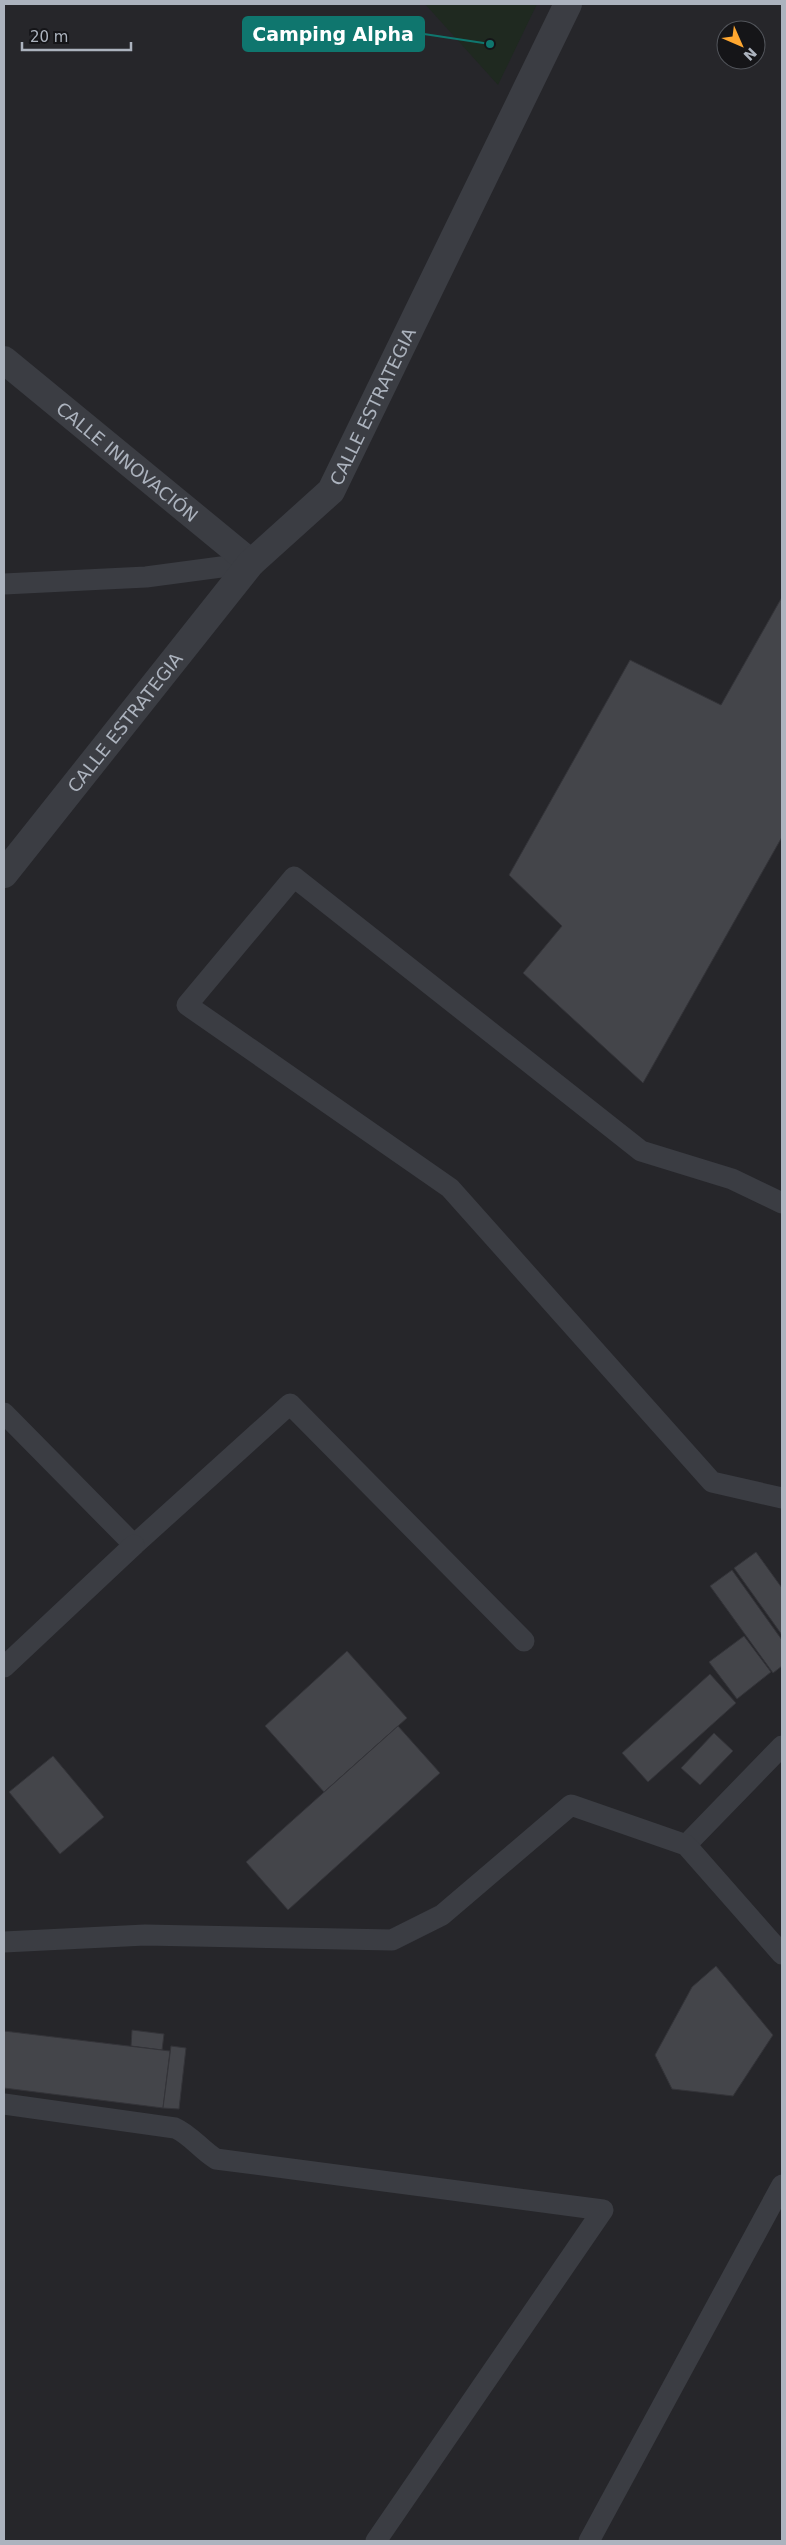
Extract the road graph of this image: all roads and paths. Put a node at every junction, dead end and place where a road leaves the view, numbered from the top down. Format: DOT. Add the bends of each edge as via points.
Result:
graph roads {
  1 [pos="568,4"];
  2 [pos="4,360"];
  3 [pos="252,563"];
  4 [pos="4,584"];
  5 [pos="4,874"];
  6 [pos="782,1203"];
  7 [pos="4,1413"];
  8 [pos="782,1498"];
  9 [pos="134,1545"];
  10 [pos="524,1641"];
  11 [pos="4,1667"];
  12 [pos="782,1746"];
  13 [pos="686,1845"];
  14 [pos="4,1942"];
  15 [pos="782,1954"];
  16 [pos="4,2104"];
  17 [pos="782,2185"];
  18 [pos="376,2541"];
  19 [pos="588,2541"];
  1 -- 3 [label="street, CALLE ESTRATEGIA" via="332,491"];
  2 -- 3 [label="street, CALLE INNOVACIÓN"];
  3 -- 4 [label="lane" via="146,577"];
  3 -- 5 [label="street, CALLE ESTRATEGIA"];
  6 -- 8 [label="lane" via="732,1179 641,1151 294,877 187,1005 450,1188 712,1482"];
  7 -- 9 [label="lane"];
  9 -- 10 [label="lane" via="290,1404"];
  9 -- 11 [label="lane"];
  12 -- 13 [label="lane"];
  13 -- 14 [label="lane" via="571,1805 442,1915 392,1940 145,1934"];
  13 -- 15 [label="lane"];
  16 -- 18 [label="lane" via="175,2128 187,2133 216,2159 603,2210"];
  17 -- 19 [label="lane"];
}
